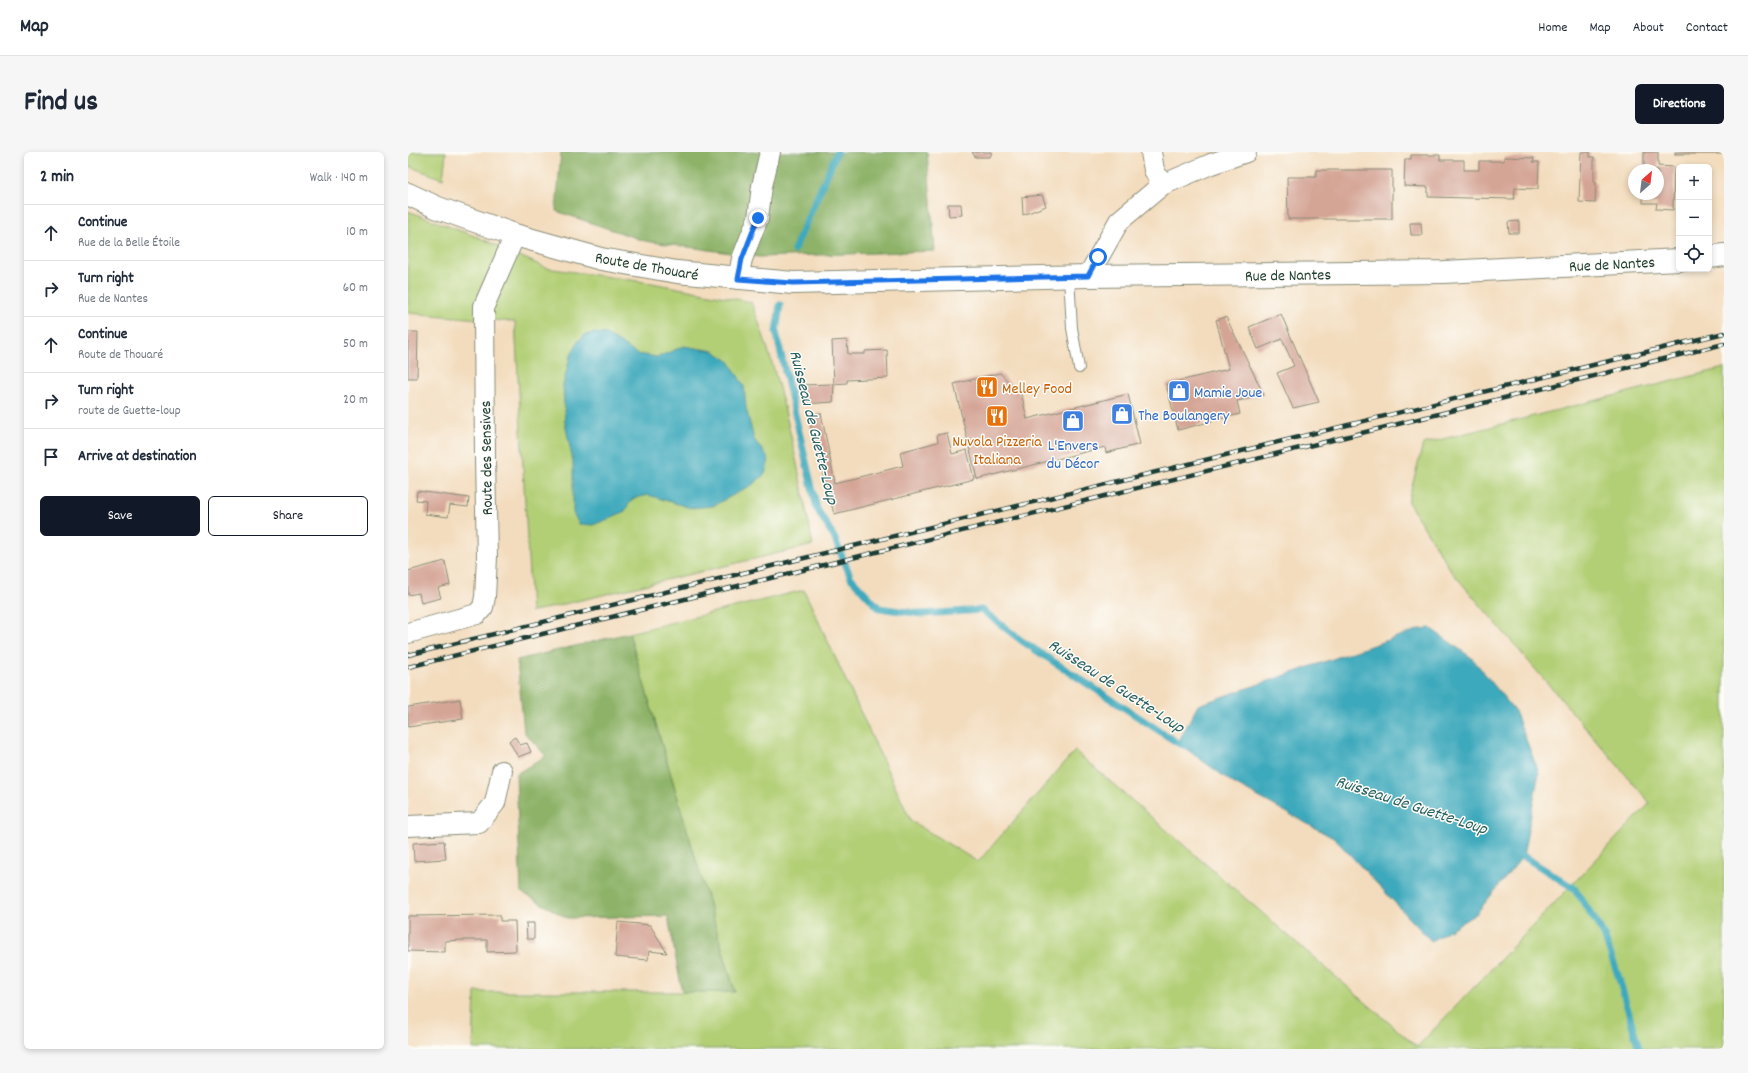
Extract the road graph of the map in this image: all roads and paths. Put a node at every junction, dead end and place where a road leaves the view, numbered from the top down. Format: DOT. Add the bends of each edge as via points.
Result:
graph roads {
  1 [pos="770,152"];
  2 [pos="1151,152"];
  3 [pos="1246,152"];
  4 [pos="1162,185"];
  5 [pos="408,194"];
  6 [pos="515,235"];
  7 [pos="1724,255"];
  8 [pos="1712,257"];
  9 [pos="1676,260"];
  10 [pos="1078,277"];
  11 [pos="738,279"];
  12 [pos="896,281"];
  13 [pos="1079,368"];
  14 [pos="408,633"];
  15 [pos="502,771"];
  16 [pos="408,826"];
  1 -- 11 [label="street" via="758,218 742,259"];
  2 -- 4 [label="street" via="1154,170"];
  3 -- 4 [label="street"];
  4 -- 10 [label="street" via="1119,221"];
  5 -- 6 [label="street, Route de Thouaré" via="438,208"];
  6 -- 11 [label="street, Route de Thouaré" via="602,259"];
  6 -- 14 [label="street, Route des Sensives" via="484,306 486,597 483,607 477,614"];
  7 -- 8 [label="street"];
  9 -- 10 [label="street, Rue de Nantes" via="1444,272"];
  10 -- 12 [label="street, Rue de Nantes"];
  10 -- 13 [label="lane" via="1072,328"];
  11 -- 12 [label="street, Route de Thouaré" via="793,283"];
  15 -- 16 [label="street" via="495,803 479,823"];
}
